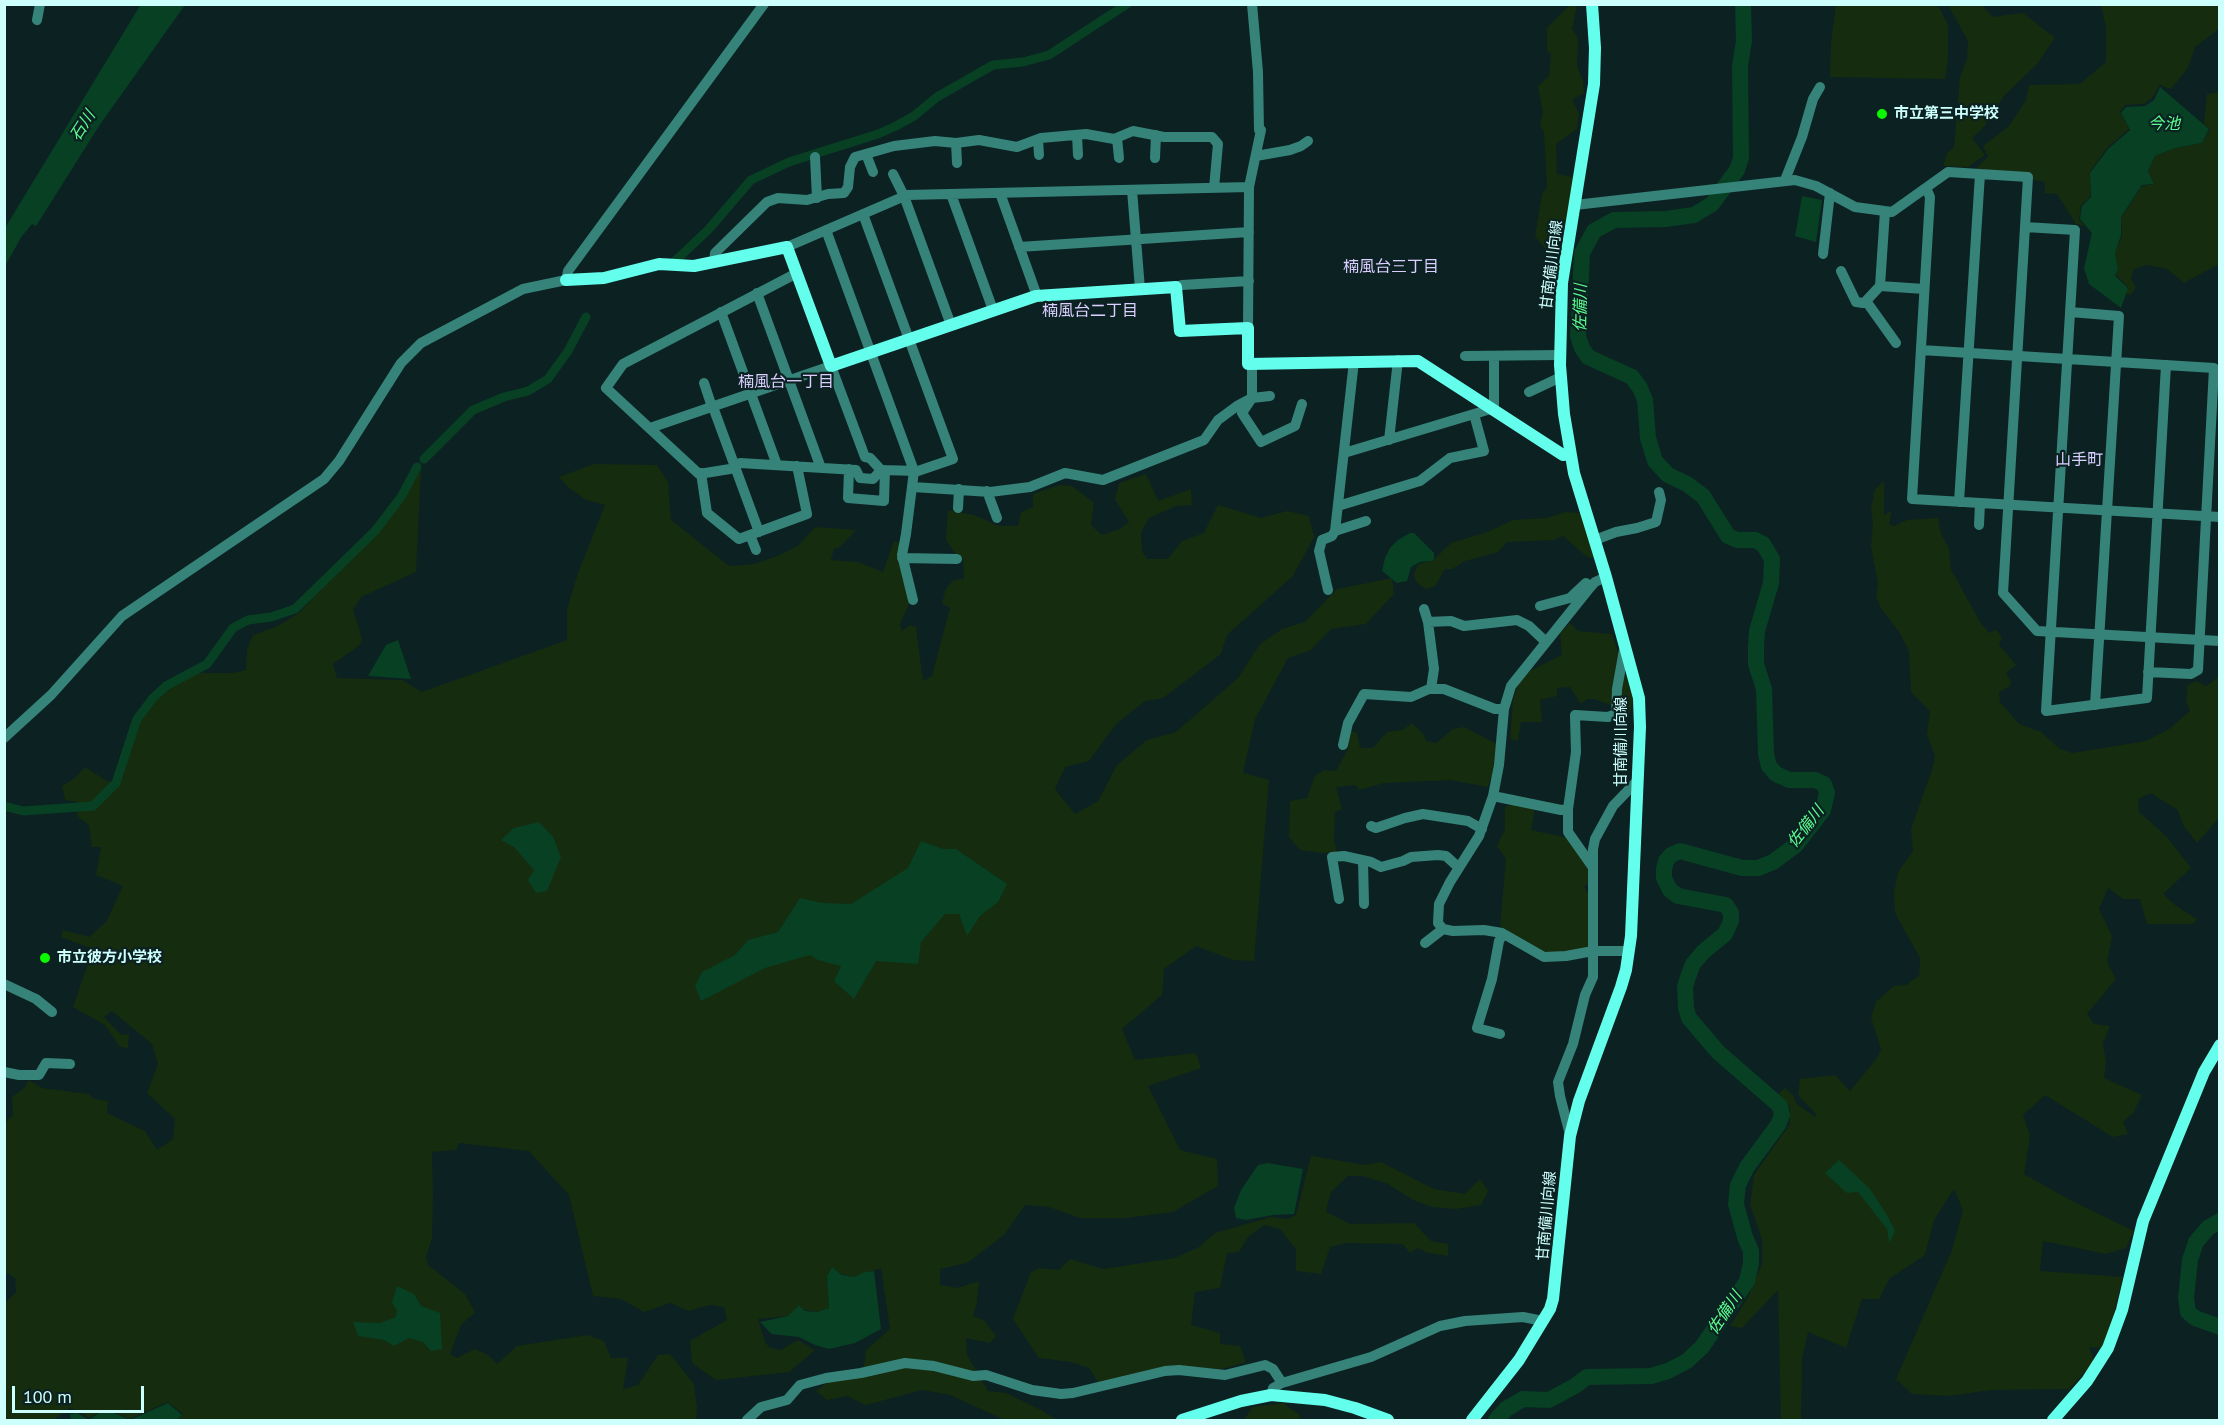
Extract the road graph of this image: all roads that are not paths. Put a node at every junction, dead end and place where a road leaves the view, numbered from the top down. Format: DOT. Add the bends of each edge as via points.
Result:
graph roads {
  1 [pos="40,4"];
  2 [pos="764,4"];
  3 [pos="1252,4"];
  4 [pos="1592,4"];
  5 [pos="37,20"];
  6 [pos="1820,87"];
  7 [pos="1077,135"];
  8 [pos="1156,135"];
  9 [pos="1117,138"];
  10 [pos="1038,139"];
  11 [pos="1308,141"];
  12 [pos="956,143"];
  13 [pos="866,154"];
  14 [pos="1039,155"];
  15 [pos="1078,155"];
  16 [pos="1256,156"];
  17 [pos="815,157"];
  18 [pos="1119,158"];
  19 [pos="1155,158"];
  20 [pos="957,163"];
  21 [pos="873,172"];
  22 [pos="893,174"];
  23 [pos="1980,174"];
  24 [pos="1785,180"];
  25 [pos="1249,187"];
  26 [pos="1214,188"];
  27 [pos="1926,188"];
  28 [pos="1132,190"];
  29 [pos="999,193"];
  30 [pos="1830,193"];
  31 [pos="951,194"];
  32 [pos="904,196"];
  33 [pos="817,198"];
  34 [pos="1575,205"];
  35 [pos="1885,211"];
  36 [pos="863,214"];
  37 [pos="2025,227"];
  38 [pos="826,230"];
  39 [pos="1249,232"];
  40 [pos="1137,239"];
  41 [pos="787,247"];
  42 [pos="1019,247"];
  43 [pos="1823,254"];
  44 [pos="714,262"];
  45 [pos="1841,271"];
  46 [pos="797,273"];
  47 [pos="566,280"];
  48 [pos="1249,280"];
  49 [pos="1880,286"];
  50 [pos="1176,287"];
  51 [pos="1140,289"];
  52 [pos="1924,289"];
  53 [pos="757,294"];
  54 [pos="1037,296"];
  55 [pos="1866,301"];
  56 [pos="993,310"];
  57 [pos="721,312"];
  58 [pos="2070,312"];
  59 [pos="951,325"];
  60 [pos="1248,328"];
  61 [pos="909,339"];
  62 [pos="1896,344"];
  63 [pos="1921,350"];
  64 [pos="870,352"];
  65 [pos="1969,353"];
  66 [pos="1560,355"];
  67 [pos="1465,356"];
  68 [pos="1494,356"];
  69 [pos="2017,356"];
  70 [pos="2067,359"];
  71 [pos="1398,360"];
  72 [pos="1354,361"];
  73 [pos="2116,362"];
  74 [pos="1252,364"];
  75 [pos="2166,365"];
  76 [pos="831,366"];
  77 [pos="1561,377"];
  78 [pos="789,380"];
  79 [pos="704,383"];
  80 [pos="1529,392"];
  81 [pos="751,394"];
  82 [pos="1270,396"];
  83 [pos="1252,398"];
  84 [pos="1302,404"];
  85 [pos="712,407"];
  86 [pos="1492,408"];
  87 [pos="1474,414"];
  88 [pos="650,428"];
  89 [pos="1389,440"];
  90 [pos="1344,453"];
  91 [pos="1570,454"];
  92 [pos="865,457"];
  93 [pos="777,465"];
  94 [pos="735,466"];
  95 [pos="797,466"];
  96 [pos="821,468"];
  97 [pos="852,470"];
  98 [pos="883,470"];
  99 [pos="914,471"];
  100 [pos="701,473"];
  101 [pos="913,487"];
  102 [pos="959,489"];
  103 [pos="987,491"];
  104 [pos="1659,492"];
  105 [pos="1959,502"];
  106 [pos="1980,503"];
  107 [pos="2009,505"];
  108 [pos="1338,506"];
  109 [pos="958,508"];
  110 [pos="2058,508"];
  111 [pos="2107,511"];
  112 [pos="2157,514"];
  113 [pos="2206,516"];
  114 [pos="2220,517"];
  115 [pos="997,518"];
  116 [pos="1366,521"];
  117 [pos="1979,525"];
  118 [pos="1335,531"];
  119 [pos="754,533"];
  120 [pos="1595,540"];
  121 [pos="756,550"];
  122 [pos="902,558"];
  123 [pos="957,559"];
  124 [pos="1603,578"];
  125 [pos="1328,590"];
  126 [pos="913,600"];
  127 [pos="1540,606"];
  128 [pos="1424,609"];
  129 [pos="1428,622"];
  130 [pos="2050,631"];
  131 [pos="2100,634"];
  132 [pos="2150,637"];
  133 [pos="2199,639"];
  134 [pos="2220,641"];
  135 [pos="1546,642"];
  136 [pos="1625,643"];
  137 [pos="2148,672"];
  138 [pos="1431,689"];
  139 [pos="2095,705"];
  140 [pos="1504,710"];
  141 [pos="4,738"];
  142 [pos="1343,746"];
  143 [pos="1638,780"];
  144 [pos="1493,796"];
  145 [pos="1568,808"];
  146 [pos="1371,826"];
  147 [pos="1482,829"];
  148 [pos="1363,860"];
  149 [pos="1458,867"];
  150 [pos="1594,868"];
  151 [pos="1339,899"];
  152 [pos="1364,904"];
  153 [pos="1443,929"];
  154 [pos="1503,934"];
  155 [pos="1425,943"];
  156 [pos="1593,951"];
  157 [pos="1629,951"];
  158 [pos="4,984"];
  159 [pos="52,1012"];
  160 [pos="1500,1034"];
  161 [pos="2220,1045"];
  162 [pos="70,1064"];
  163 [pos="4,1072"];
  164 [pos="1570,1136"];
  165 [pos="1543,1321"];
  166 [pos="1282,1383"];
  167 [pos="1271,1395"];
  168 [pos="747,1420"];
  169 [pos="1182,1420"];
  170 [pos="1388,1420"];
  171 [pos="1472,1420"];
  172 [pos="2053,1420"];
  1 -- 5 [label="street"];
  2 -- 47 [label="street" via="568,271"];
  3 -- 16 [label="street" via="1261,130"];
  4 -- 34 [label="main road, 甘南備川向線" via="1594,84"];
  6 -- 24 [label="street"];
  7 -- 9 [label="street"];
  7 -- 10 [label="street"];
  7 -- 15 [label="street"];
  8 -- 9 [label="street" via="1134,131"];
  8 -- 19 [label="street"];
  8 -- 26 [label="street" via="1212,137 1218,144"];
  9 -- 18 [label="street"];
  10 -- 12 [label="street" via="1017,147 979,140"];
  10 -- 14 [label="street"];
  11 -- 16 [label="street" via="1290,150"];
  12 -- 13 [label="street" via="934,141 919,150 894,146"];
  12 -- 20 [label="street"];
  13 -- 21 [label="street"];
  13 -- 33 [label="street" via="853,159 844,193"];
  16 -- 25 [label="street"];
  17 -- 33 [label="street"];
  22 -- 32 [label="street"];
  23 -- 27 [label="street" via="1948,172"];
  23 -- 37 [label="street" via="2028,177"];
  23 -- 65 [label="street"];
  24 -- 30 [label="street" via="1807,182"];
  24 -- 34 [label="street"];
  25 -- 26 [label="street"];
  25 -- 39 [label="street"];
  26 -- 28 [label="street"];
  27 -- 35 [label="street" via="1892,212"];
  27 -- 52 [label="street" via="1930,197"];
  28 -- 29 [label="street"];
  28 -- 40 [label="street"];
  29 -- 31 [label="street"];
  29 -- 42 [label="street"];
  30 -- 35 [label="street" via="1855,207"];
  30 -- 43 [label="street"];
  31 -- 32 [label="street"];
  31 -- 56 [label="street"];
  32 -- 36 [label="street"];
  32 -- 59 [label="street"];
  33 -- 44 [label="street" via="767,202 715,253"];
  34 -- 66 [label="main road, 甘南備川向線" via="1562,283"];
  35 -- 49 [label="street"];
  36 -- 38 [label="street"];
  36 -- 61 [label="street"];
  37 -- 58 [label="street" via="2075,230"];
  37 -- 69 [label="street"];
  38 -- 41 [label="street"];
  38 -- 64 [label="street"];
  39 -- 40 [label="street"];
  39 -- 48 [label="street"];
  40 -- 42 [label="street"];
  40 -- 51 [label="street"];
  41 -- 44 [label="main road"];
  41 -- 46 [label="main road"];
  42 -- 54 [label="street"];
  44 -- 47 [label="main road" via="686,267 659,264 604,278"];
  45 -- 55 [label="street" via="1856,302"];
  46 -- 53 [label="street"];
  46 -- 76 [label="main road"];
  47 -- 141 [label="street" via="523,289 422,343 400,363 324,479 122,616 51,695"];
  48 -- 50 [label="street"];
  48 -- 60 [label="street"];
  49 -- 52 [label="street"];
  49 -- 55 [label="street"];
  50 -- 51 [label="main road"];
  50 -- 60 [label="main road" via="1180,331"];
  51 -- 54 [label="main road"];
  52 -- 63 [label="street"];
  53 -- 57 [label="street"];
  53 -- 78 [label="street"];
  54 -- 56 [label="main road"];
  55 -- 62 [label="street"];
  56 -- 59 [label="main road"];
  57 -- 81 [label="street"];
  57 -- 88 [label="street" via="623,364 606,388"];
  58 -- 70 [label="street"];
  58 -- 73 [label="street" via="2119,316"];
  59 -- 61 [label="main road"];
  60 -- 74 [label="main road" via="1248,364"];
  61 -- 64 [label="main road"];
  61 -- 99 [label="street" via="953,459"];
  63 -- 65 [label="street"];
  63 -- 105 [label="street" via="1912,499"];
  64 -- 76 [label="main road"];
  64 -- 99 [label="street"];
  65 -- 69 [label="street"];
  65 -- 105 [label="street"];
  66 -- 68 [label="street"];
  66 -- 77 [label="main road, 甘南備川向線"];
  67 -- 68 [label="street"];
  68 -- 86 [label="street"];
  69 -- 70 [label="street"];
  69 -- 107 [label="street"];
  70 -- 73 [label="street"];
  70 -- 110 [label="street"];
  71 -- 72 [label="main road"];
  71 -- 86 [label="main road" via="1418,361"];
  71 -- 89 [label="street"];
  72 -- 74 [label="main road"];
  72 -- 90 [label="street"];
  73 -- 75 [label="street"];
  73 -- 111 [label="street"];
  74 -- 83 [label="street"];
  75 -- 112 [label="street"];
  75 -- 113 [label="street" via="2214,368"];
  76 -- 78 [label="street"];
  76 -- 92 [label="street"];
  77 -- 80 [label="street"];
  77 -- 91 [label="main road, 甘南備川向線"];
  78 -- 81 [label="street"];
  78 -- 96 [label="street"];
  79 -- 85 [label="street"];
  81 -- 85 [label="street"];
  81 -- 93 [label="street"];
  82 -- 83 [label="street"];
  83 -- 84 [label="street" via="1242,413 1261,441 1295,426"];
  83 -- 103 [label="street" via="1223,414 1204,440 1103,480 1065,473 1030,487"];
  85 -- 88 [label="street"];
  85 -- 94 [label="street"];
  86 -- 87 [label="street"];
  86 -- 91 [label="main road" via="1563,455"];
  87 -- 89 [label="street"];
  87 -- 108 [label="street" via="1484,451 1450,458 1420,481"];
  88 -- 100 [label="street"];
  89 -- 90 [label="street"];
  90 -- 108 [label="street"];
  91 -- 120 [label="main road, 甘南備川向線"];
  92 -- 97 [label="street"];
  92 -- 98 [label="street"];
  93 -- 94 [label="street"];
  93 -- 95 [label="street"];
  94 -- 100 [label="street"];
  94 -- 119 [label="street"];
  95 -- 96 [label="street"];
  95 -- 119 [label="street" via="807,514"];
  96 -- 97 [label="street"];
  97 -- 98 [label="street" via="860,478 873,479"];
  97 -- 98 [label="street" via="848,498 884,501"];
  98 -- 99 [label="street"];
  99 -- 101 [label="street"];
  100 -- 119 [label="street" via="707,513 739,539"];
  101 -- 102 [label="street"];
  101 -- 122 [label="street"];
  102 -- 103 [label="street"];
  102 -- 109 [label="street"];
  103 -- 115 [label="street"];
  104 -- 120 [label="street" via="1656,522"];
  105 -- 106 [label="street"];
  106 -- 107 [label="street"];
  106 -- 117 [label="street"];
  107 -- 110 [label="street"];
  107 -- 130 [label="street" via="2003,592 2037,631"];
  108 -- 118 [label="street"];
  110 -- 111 [label="street"];
  110 -- 130 [label="street"];
  111 -- 112 [label="street"];
  111 -- 131 [label="street"];
  112 -- 113 [label="street"];
  112 -- 132 [label="street"];
  113 -- 114 [label="street"];
  113 -- 133 [label="street"];
  116 -- 118 [label="street"];
  118 -- 125 [label="street" via="1322,540 1319,551"];
  119 -- 121 [label="street"];
  120 -- 124 [label="main road, 甘南備川向線"];
  122 -- 123 [label="street"];
  122 -- 126 [label="street"];
  124 -- 127 [label="street" via="1591,579 1570,598"];
  124 -- 135 [label="street" via="1588,590"];
  124 -- 136 [label="main road, 甘南備川向線"];
  128 -- 129 [label="street"];
  129 -- 135 [label="street" via="1451,621 1464,626 1517,620"];
  129 -- 138 [label="street" via="1434,669"];
  130 -- 131 [label="street"];
  130 -- 139 [label="street" via="2046,711"];
  131 -- 132 [label="street"];
  131 -- 139 [label="street"];
  132 -- 133 [label="street"];
  132 -- 137 [label="street"];
  133 -- 134 [label="street"];
  133 -- 137 [label="street" via="2198,670 2192,674"];
  135 -- 140 [label="street" via="1514,681"];
  136 -- 143 [label="main road, 甘南備川向線" via="1639,698"];
  136 -- 145 [label="street" via="1616,714 1575,715 1576,752"];
  137 -- 139 [label="street" via="2147,698"];
  138 -- 140 [label="street" via="1444,689"];
  138 -- 142 [label="street" via="1411,697 1364,694 1348,723"];
  140 -- 144 [label="street"];
  143 -- 150 [label="street" via="1613,806 1595,839"];
  143 -- 157 [label="main road, 甘南備川向線"];
  144 -- 145 [label="street" via="1561,810"];
  144 -- 147 [label="street"];
  145 -- 150 [label="street" via="1569,831"];
  146 -- 147 [label="street" via="1376,828 1423,814 1468,822"];
  147 -- 149 [label="street"];
  148 -- 149 [label="street" via="1381,867 1411,857 1438,855 1446,856"];
  148 -- 151 [label="street" via="1332,857"];
  148 -- 152 [label="street"];
  149 -- 153 [label="street" via="1439,904 1438,923"];
  150 -- 156 [label="street"];
  153 -- 154 [label="street"];
  153 -- 155 [label="street"];
  154 -- 156 [label="street" via="1544,957"];
  154 -- 160 [label="street" via="1477,1028"];
  156 -- 157 [label="street"];
  156 -- 164 [label="street" via="1593,977 1558,1082"];
  157 -- 164 [label="main road, 甘南備川向線" via="1622,987 1579,1101"];
  158 -- 159 [label="street" via="36,999"];
  161 -- 172 [label="main road" via="2200,1079 2143,1221 2124,1304 2108,1347 2087,1381"];
  162 -- 163 [label="street" via="46,1063 39,1075"];
  164 -- 165 [label="main road, 甘南備川向線" via="1554,1292"];
  165 -- 166 [label="street" via="1523,1317 1440,1326 1371,1357"];
  165 -- 171 [label="main road, 甘南備川向線" via="1519,1360"];
  166 -- 167 [label="street" via="1273,1388"];
  166 -- 168 [label="street" via="1273,1368 1265,1365 1225,1375 1165,1371 1060,1394 1032,1390 986,1375 905,1363 800,1385 787,1400 761,1407"];
  167 -- 169 [label="main road"];
  167 -- 170 [label="main road" via="1325,1400"];
}
